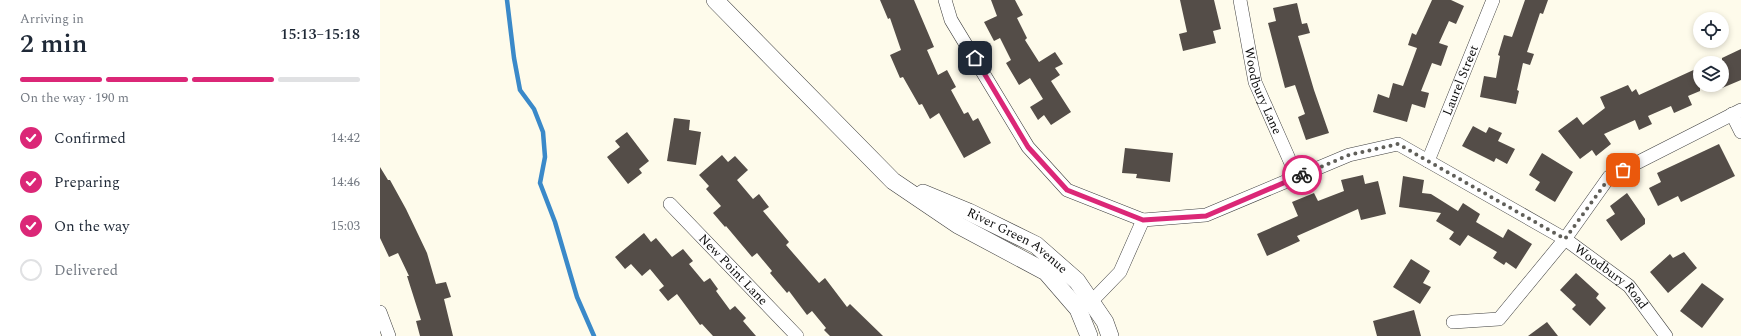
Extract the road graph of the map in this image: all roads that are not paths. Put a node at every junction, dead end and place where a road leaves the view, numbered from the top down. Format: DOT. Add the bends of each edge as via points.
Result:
graph roads {
  1 [pos="715,0"];
  2 [pos="945,0"];
  3 [pos="1240,0"];
  4 [pos="1493,0"];
  5 [pos="1737,112"];
  6 [pos="1741,132"];
  7 [pos="1428,161"];
  8 [pos="1297,177"];
  9 [pos="670,204"];
  10 [pos="1143,220"];
  11 [pos="1565,239"];
  12 [pos="1085,305"];
  13 [pos="380,312"];
  14 [pos="1453,322"];
  15 [pos="389,336"];
  16 [pos="797,336"];
  17 [pos="1089,336"];
  18 [pos="1110,336"];
  19 [pos="1666,336"];
  1 -- 12 [label="street, River Green Avenue" via="893,181 969,212 1036,245 1077,281"];
  2 -- 10 [label="street" via="952,20 1028,147 1067,190"];
  3 -- 8 [label="street, Woodbury Lane" via="1255,82"];
  4 -- 7 [label="street, Laurel Street"];
  5 -- 6 [label="street"];
  5 -- 11 [label="street" via="1610,177"];
  7 -- 8 [label="street, Woodbury Road" via="1398,144 1349,155"];
  7 -- 11 [label="street, Woodbury Road"];
  8 -- 10 [label="street, Woodbury Road" via="1206,216"];
  9 -- 16 [label="street, New Point Lane"];
  10 -- 12 [label="street" via="1120,272"];
  11 -- 14 [label="street" via="1499,318"];
  11 -- 19 [label="street, Woodbury Road" via="1630,286"];
  12 -- 17 [label="street, River Green Avenue"];
  12 -- 18 [label="street, River Green Avenue" via="1105,322"];
  13 -- 15 [label="street"];
}
